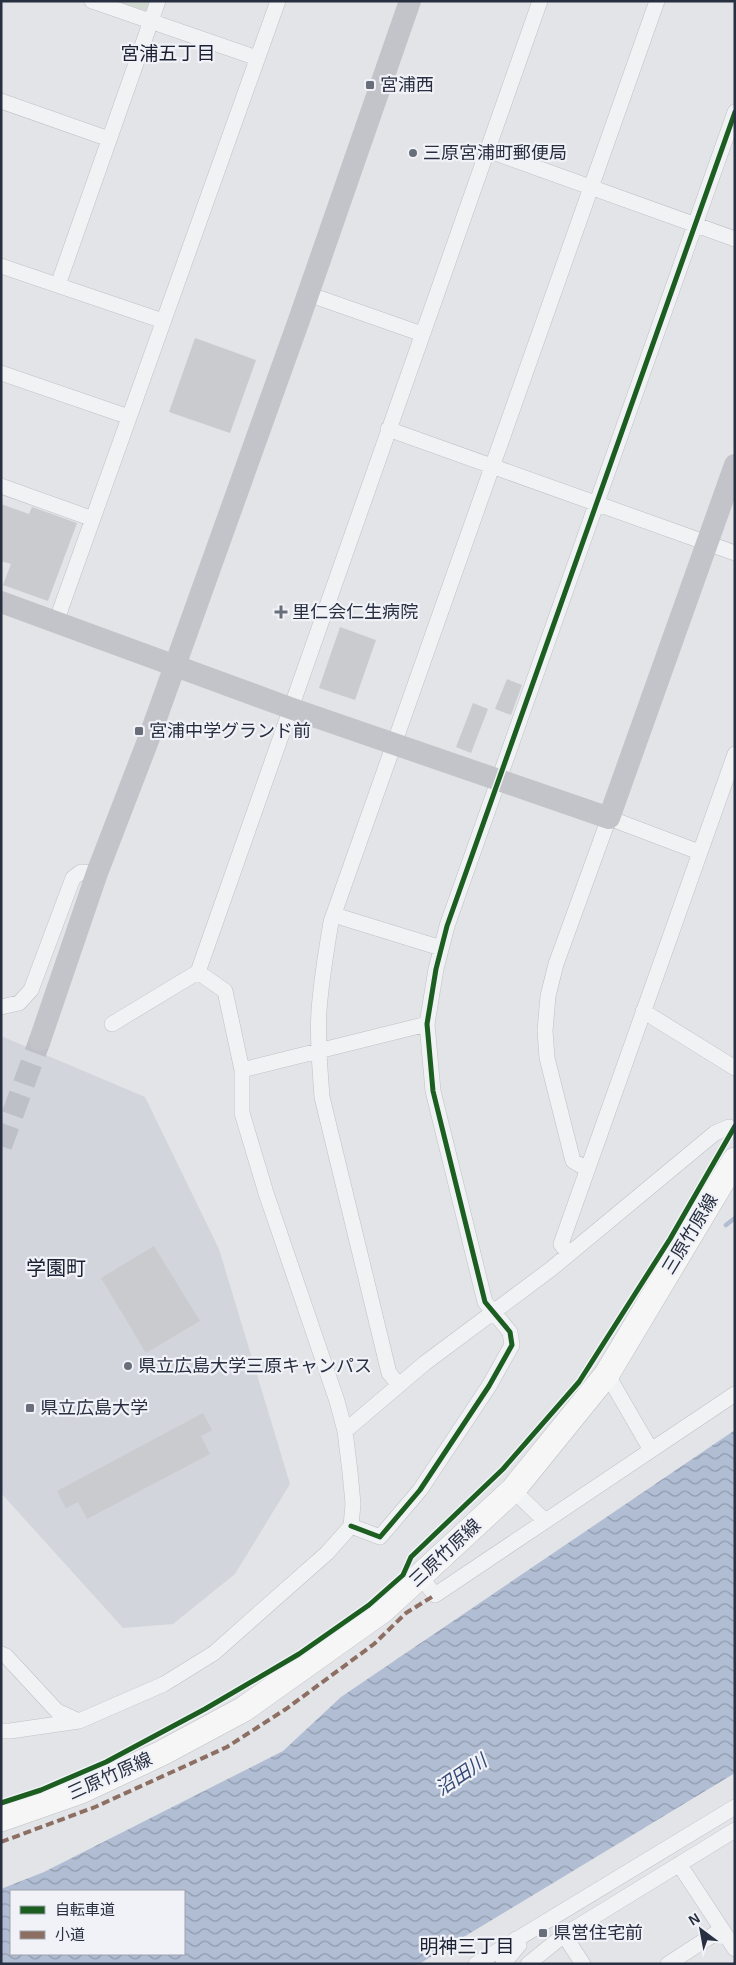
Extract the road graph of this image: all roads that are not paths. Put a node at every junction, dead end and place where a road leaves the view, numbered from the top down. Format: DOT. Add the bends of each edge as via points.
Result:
graph roads {
  1 [pos="92,1"];
  2 [pos="158,1"];
  3 [pos="278,1"];
  4 [pos="410,1"];
  5 [pos="540,1"];
  6 [pos="657,1"];
  7 [pos="150,23"];
  8 [pos="257,58"];
  9 [pos="1,101"];
  10 [pos="735,112"];
  11 [pos="110,139"];
  12 [pos="487,150"];
  13 [pos="591,187"];
  14 [pos="695,225"];
  15 [pos="735,239"];
  16 [pos="1,266"];
  17 [pos="58,285"];
  18 [pos="308,294"];
  19 [pos="163,321"];
  20 [pos="422,334"];
  21 [pos="1,373"];
  22 [pos="129,417"];
  23 [pos="388,429"];
  24 [pos="493,465"];
  25 [pos="735,465"];
  26 [pos="1,486"];
  27 [pos="596,504"];
  28 [pos="93,519"];
  29 [pos="706,544"];
  30 [pos="735,553"];
  31 [pos="1,602"];
  32 [pos="56,622"];
  33 [pos="174,666"];
  34 [pos="290,708"];
  35 [pos="394,744"];
  36 [pos="735,754"];
  37 [pos="499,781"];
  38 [pos="609,818"];
  39 [pos="699,852"];
  40 [pos="98,873"];
  41 [pos="334,915"];
  42 [pos="441,948"];
  43 [pos="198,972"];
  44 [pos="1,1007"];
  45 [pos="643,1011"];
  46 [pos="112,1024"];
  47 [pos="427,1024"];
  48 [pos="40,1040"];
  49 [pos="319,1051"];
  50 [pos="735,1068"];
  51 [pos="242,1070"];
  52 [pos="735,1130"];
  53 [pos="735,1160"];
  54 [pos="587,1169"];
  55 [pos="568,1254"];
  56 [pos="493,1313"];
  57 [pos="607,1374"];
  58 [pos="399,1385"];
  59 [pos="735,1394"];
  60 [pos="345,1432"];
  61 [pos="651,1450"];
  62 [pos="513,1490"];
  63 [pos="544,1520"];
  64 [pos="351,1526"];
  65 [pos="420,1576"];
  66 [pos="1,1654"];
  67 [pos="79,1720"];
  68 [pos="1,1731"];
  69 [pos="735,1807"];
  70 [pos="1,1819"];
  71 [pos="735,1830"];
  72 [pos="679,1864"];
  73 [pos="722,1929"];
  74 [pos="564,1936"];
  75 [pos="516,1939"];
  76 [pos="735,1949"];
  77 [pos="476,1964"];
  78 [pos="503,1964"];
  79 [pos="528,1964"];
  80 [pos="584,1964"];
  81 [pos="668,1964"];
  1 -- 7 [label="street"];
  2 -- 7 [label="street"];
  3 -- 8 [label="street"];
  4 -- 18 [label="street"];
  5 -- 12 [label="street"];
  6 -- 13 [label="street"];
  7 -- 8 [label="street"];
  7 -- 11 [label="street"];
  8 -- 19 [label="street"];
  9 -- 11 [label="street"];
  10 -- 14 [label="street"];
  11 -- 17 [label="street"];
  12 -- 13 [label="street"];
  12 -- 20 [label="street"];
  13 -- 14 [label="street"];
  13 -- 24 [label="street"];
  14 -- 15 [label="street"];
  14 -- 27 [label="street"];
  16 -- 17 [label="street"];
  17 -- 19 [label="street"];
  18 -- 20 [label="street"];
  18 -- 33 [label="street"];
  19 -- 22 [label="street"];
  20 -- 23 [label="street"];
  21 -- 22 [label="street"];
  22 -- 28 [label="street"];
  23 -- 24 [label="street"];
  23 -- 34 [label="street"];
  24 -- 27 [label="street"];
  24 -- 35 [label="street"];
  25 -- 29 [label="street"];
  26 -- 28 [label="street"];
  27 -- 29 [label="street"];
  27 -- 37 [label="street"];
  28 -- 32 [label="street"];
  29 -- 30 [label="street"];
  29 -- 38 [label="street"];
  31 -- 32 [label="street"];
  32 -- 33 [label="street"];
  33 -- 34 [label="street"];
  33 -- 40 [label="street"];
  34 -- 35 [label="street"];
  34 -- 43 [label="street"];
  35 -- 37 [label="street"];
  35 -- 41 [label="street"];
  36 -- 39 [label="street"];
  37 -- 38 [label="street"];
  37 -- 42 [label="street"];
  38 -- 39 [label="street"];
  38 -- 54 [label="street" via="556,964 548,996 545,1031 547,1058 573,1161"];
  39 -- 45 [label="street"];
  40 -- 44 [label="street" via="81,872 73,878 31,990 19,1003"];
  40 -- 48 [label="street"];
  41 -- 42 [label="street"];
  41 -- 49 [label="street" via="323,967"];
  42 -- 47 [label="street"];
  43 -- 46 [label="street"];
  43 -- 51 [label="street" via="225,991"];
  45 -- 50 [label="street"];
  45 -- 54 [label="street"];
  47 -- 49 [label="street"];
  47 -- 56 [label="street" via="433,1091 485,1302"];
  49 -- 51 [label="street"];
  49 -- 58 [label="street" via="324,1106 389,1372"];
  51 -- 60 [label="street" via="242,1114"];
  52 -- 55 [label="street" via="729,1127 715,1133"];
  53 -- 57 [label="main road, 三原竹原線"];
  54 -- 55 [label="street" via="561,1244"];
  55 -- 56 [label="street"];
  56 -- 58 [label="street"];
  56 -- 64 [label="street" via="510,1332 512,1345 489,1386 425,1482 380,1537"];
  57 -- 61 [label="street"];
  57 -- 62 [label="main road, 三原竹原線"];
  58 -- 60 [label="street"];
  59 -- 61 [label="street"];
  60 -- 64 [label="street" via="353,1504"];
  61 -- 63 [label="street"];
  62 -- 63 [label="street"];
  62 -- 65 [label="main road, 三原竹原線"];
  63 -- 65 [label="street" via="435,1595"];
  64 -- 67 [label="street" via="327,1553 214,1653 164,1684"];
  65 -- 70 [label="main road, 三原竹原線" via="383,1610 244,1709 81,1791"];
  66 -- 67 [label="street" via="57,1711"];
  67 -- 68 [label="street"];
  69 -- 75 [label="street"];
  71 -- 72 [label="street"];
  72 -- 73 [label="street"];
  72 -- 74 [label="street"];
  73 -- 76 [label="street"];
  73 -- 81 [label="street"];
  74 -- 79 [label="street"];
  74 -- 80 [label="street"];
  75 -- 77 [label="street"];
  75 -- 78 [label="street" via="518,1945"];
}
